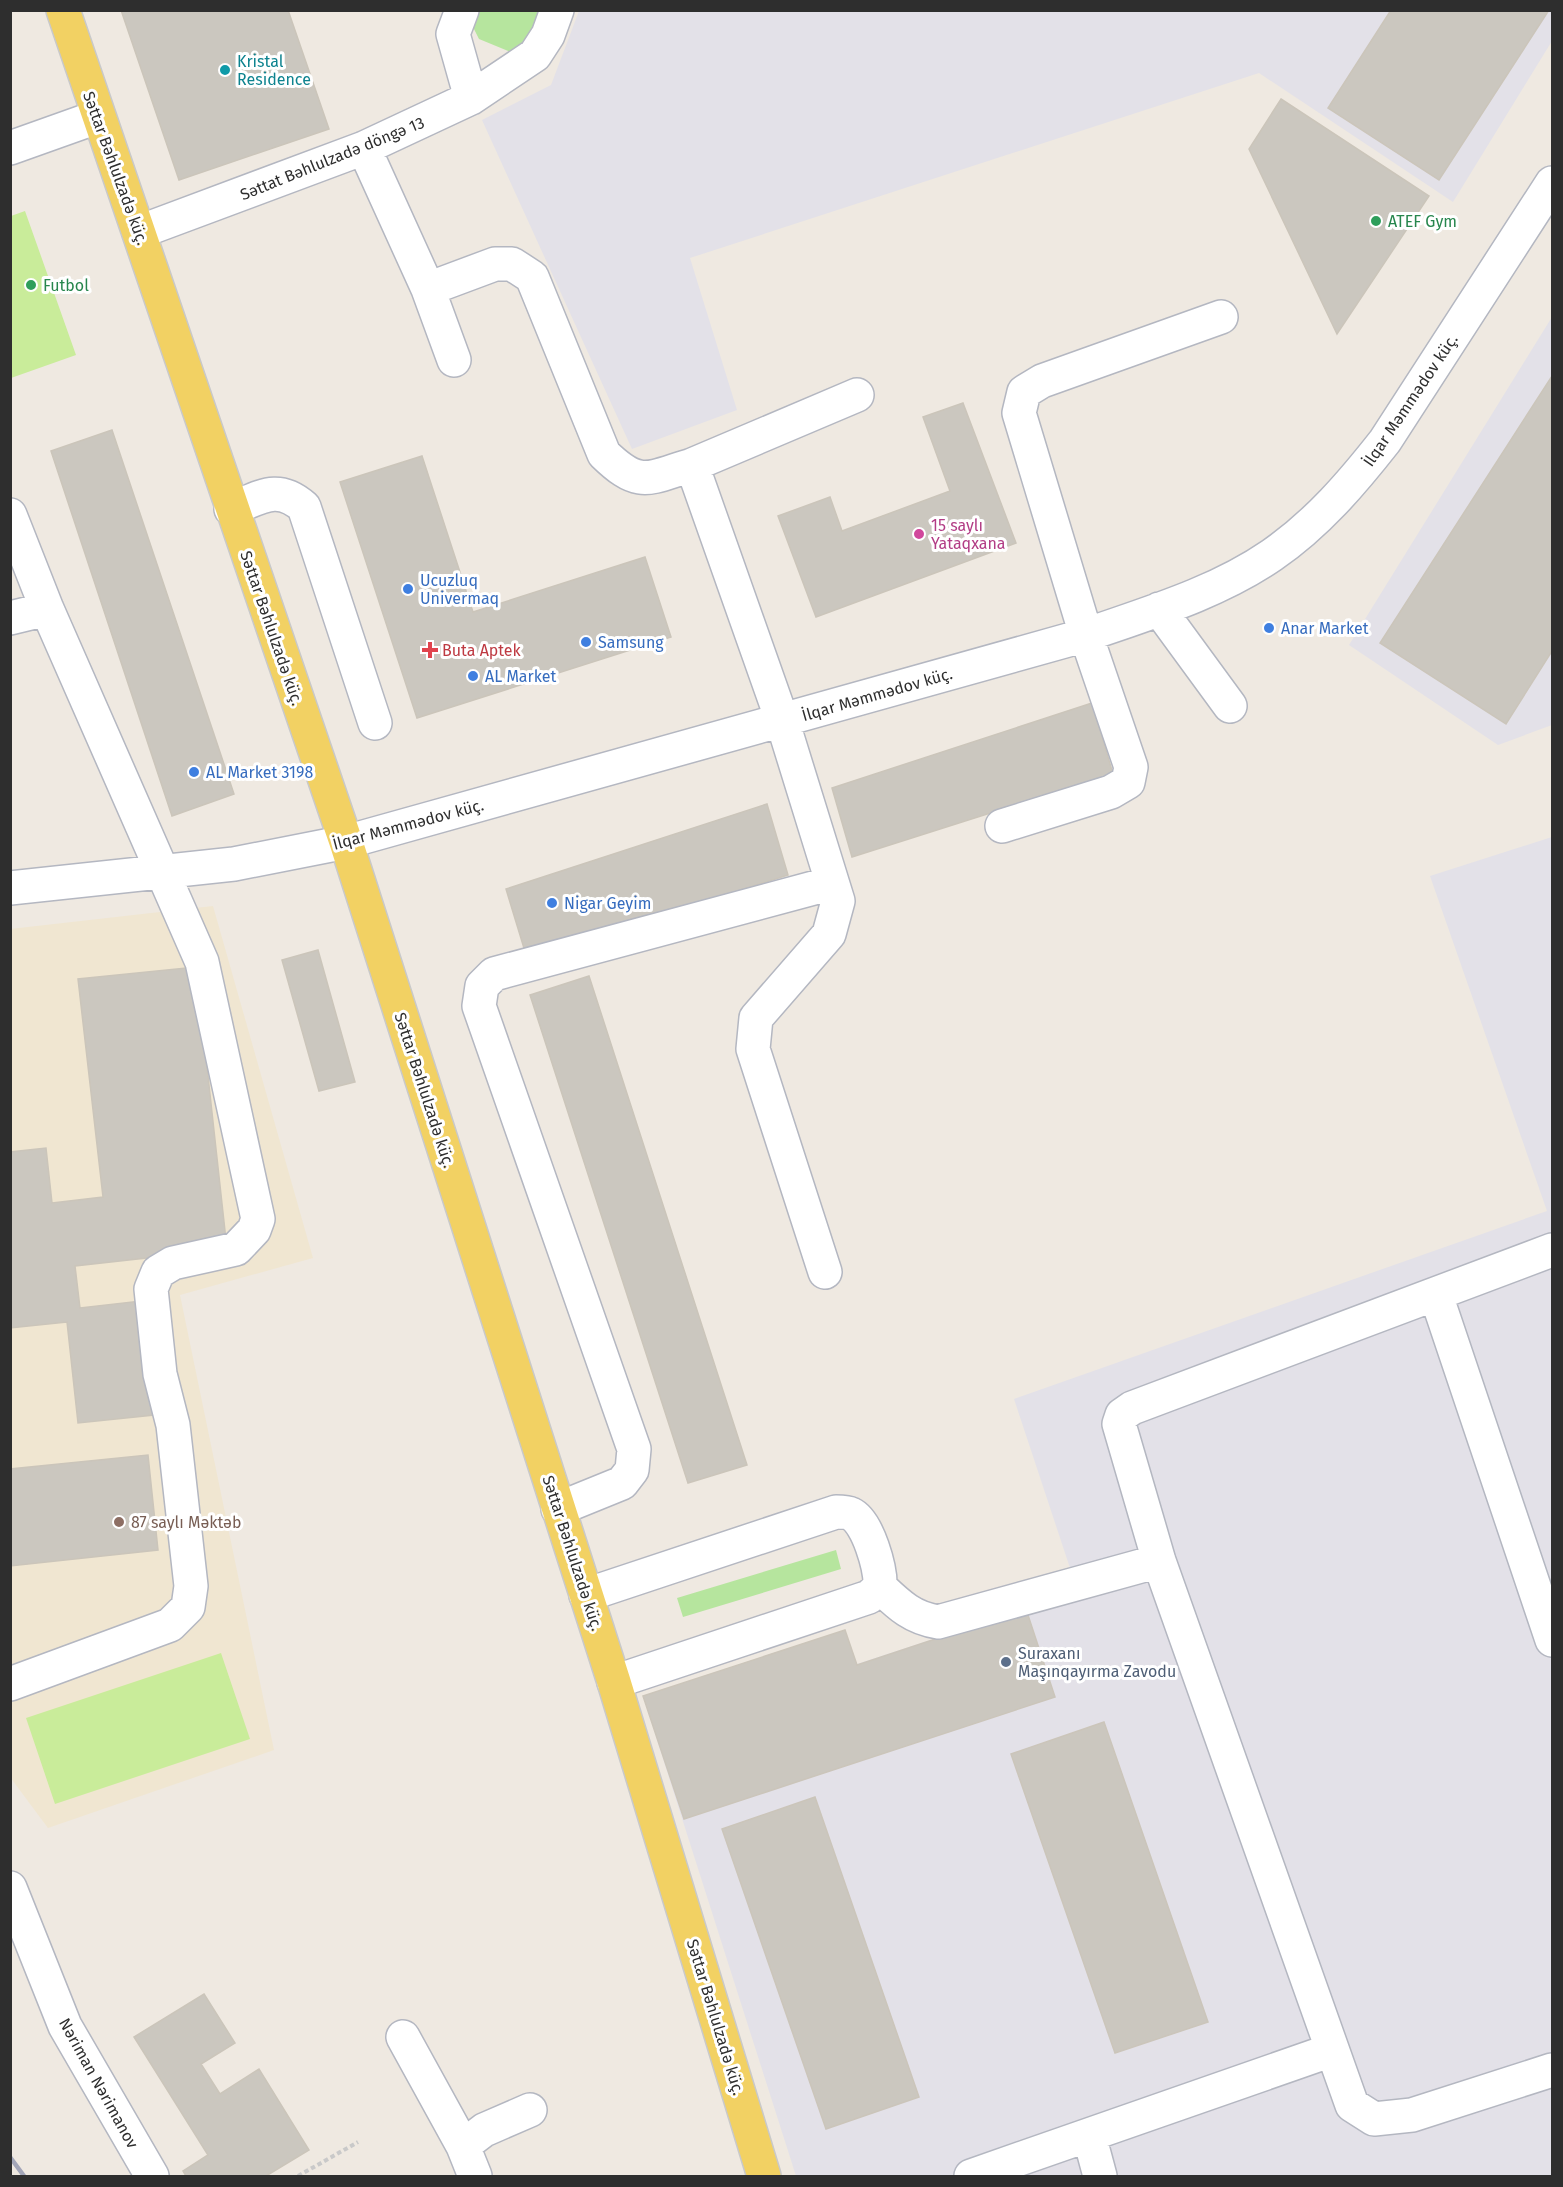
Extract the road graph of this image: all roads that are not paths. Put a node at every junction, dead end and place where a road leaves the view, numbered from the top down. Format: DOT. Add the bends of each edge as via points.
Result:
graph roads {
  1 [pos="63,10"];
  2 [pos="462,10"];
  3 [pos="557,10"];
  4 [pos="471,98"];
  5 [pos="97,117"];
  6 [pos="10,148"];
  7 [pos="364,148"];
  8 [pos="1552,183"];
  9 [pos="139,232"];
  10 [pos="428,290"];
  11 [pos="1221,317"];
  12 [pos="454,360"];
  13 [pos="857,395"];
  14 [pos="692,465"];
  15 [pos="231,509"];
  16 [pos="10,515"];
  17 [pos="47,609"];
  18 [pos="1159,609"];
  19 [pos="10,618"];
  20 [pos="1086,635"];
  21 [pos="1230,706"];
  22 [pos="782,720"];
  23 [pos="375,723"];
  24 [pos="1002,826"];
  25 [pos="346,842"];
  26 [pos="163,871"];
  27 [pos="832,883"];
  28 [pos="10,888"];
  29 [pos="1552,1250"];
  30 [pos="825,1272"];
  31 [pos="1436,1295"];
  32 [pos="558,1509"];
  33 [pos="1159,1561"];
  34 [pos="880,1587"];
  35 [pos="586,1595"];
  36 [pos="1552,1640"];
  37 [pos="614,1682"];
  38 [pos="10,1684"];
  39 [pos="10,1888"];
  40 [pos="403,2037"];
  41 [pos="1332,2050"];
  42 [pos="1552,2070"];
  43 [pos="530,2110"];
  44 [pos="1089,2135"];
  45 [pos="463,2146"];
  46 [pos="152,2176"];
  47 [pos="475,2176"];
  48 [pos="764,2176"];
  49 [pos="971,2176"];
  50 [pos="1100,2176"];
  1 -- 5 [label="main road, Səttar Bəhlulzadə küç."];
  2 -- 4 [label="street" via="453,34"];
  3 -- 4 [label="street, Səttat Bəhlulzadə döngə 13" via="535,55"];
  4 -- 7 [label="street, Səttat Bəhlulzadə döngə 13"];
  5 -- 6 [label="street"];
  5 -- 9 [label="main road, Səttar Bəhlulzadə küç."];
  7 -- 9 [label="street, Səttat Bəhlulzadə döngə 13"];
  7 -- 10 [label="street"];
  8 -- 18 [label="street, İlqar Məmmədov küç." via="1385,441 1328,509 1273,555 1241,574"];
  9 -- 15 [label="main road, Səttar Bəhlulzadə küç."];
  10 -- 12 [label="street"];
  10 -- 14 [label="street" via="495,264 512,264 532,277 604,454 624,473 644,479"];
  11 -- 20 [label="street" via="1042,381 1024,392 1019,413"];
  13 -- 14 [label="street"];
  14 -- 22 [label="street"];
  15 -- 23 [label="street" via="275,492 292,496 304,507"];
  15 -- 25 [label="main road, Səttar Bəhlulzadə küç."];
  16 -- 17 [label="street"];
  17 -- 19 [label="street"];
  17 -- 26 [label="street"];
  18 -- 20 [label="street, İlqar Məmmədov küç."];
  18 -- 21 [label="street"];
  20 -- 22 [label="street, İlqar Məmmədov küç."];
  20 -- 24 [label="street" via="1131,767 1128,782 1111,792"];
  22 -- 25 [label="street, İlqar Məmmədov küç."];
  22 -- 27 [label="street"];
  25 -- 26 [label="street, İlqar Məmmədov küç." via="234,864"];
  25 -- 32 [label="main road, Səttar Bəhlulzadə küç."];
  26 -- 28 [label="street, İlqar Məmmədov küç."];
  26 -- 38 [label="street" via="202,962 258,1219 254,1230 236,1249 172,1263 158,1272 151,1289 160,1374 174,1437 191,1586 188,1607 170,1626"];
  27 -- 30 [label="street" via="838,901 829,934 756,1018 753,1049"];
  27 -- 32 [label="street" via="494,974 482,986 479,1006 634,1449 632,1470 622,1483"];
  29 -- 31 [label="street"];
  31 -- 33 [label="street" via="1122,1414 1120,1432"];
  31 -- 36 [label="street"];
  32 -- 35 [label="main road, Səttar Bəhlulzadə küç."];
  33 -- 34 [label="street" via="938,1622 920,1619 906,1611"];
  33 -- 41 [label="street"];
  34 -- 35 [label="street" via="881,1574 863,1524 851,1514 836,1512"];
  34 -- 37 [label="street" via="869,1597"];
  35 -- 37 [label="main road, Səttar Bəhlulzadə küç."];
  37 -- 48 [label="main road, Səttar Bəhlulzadə küç."];
  39 -- 46 [label="street, Nəriman Nərimanov" via="65,2026"];
  40 -- 45 [label="street"];
  41 -- 42 [label="street" via="1352,2105 1374,2119 1412,2115"];
  41 -- 44 [label="street"];
  43 -- 45 [label="street" via="484,2130"];
  44 -- 49 [label="street"];
  44 -- 50 [label="street"];
  45 -- 47 [label="street"];
}
